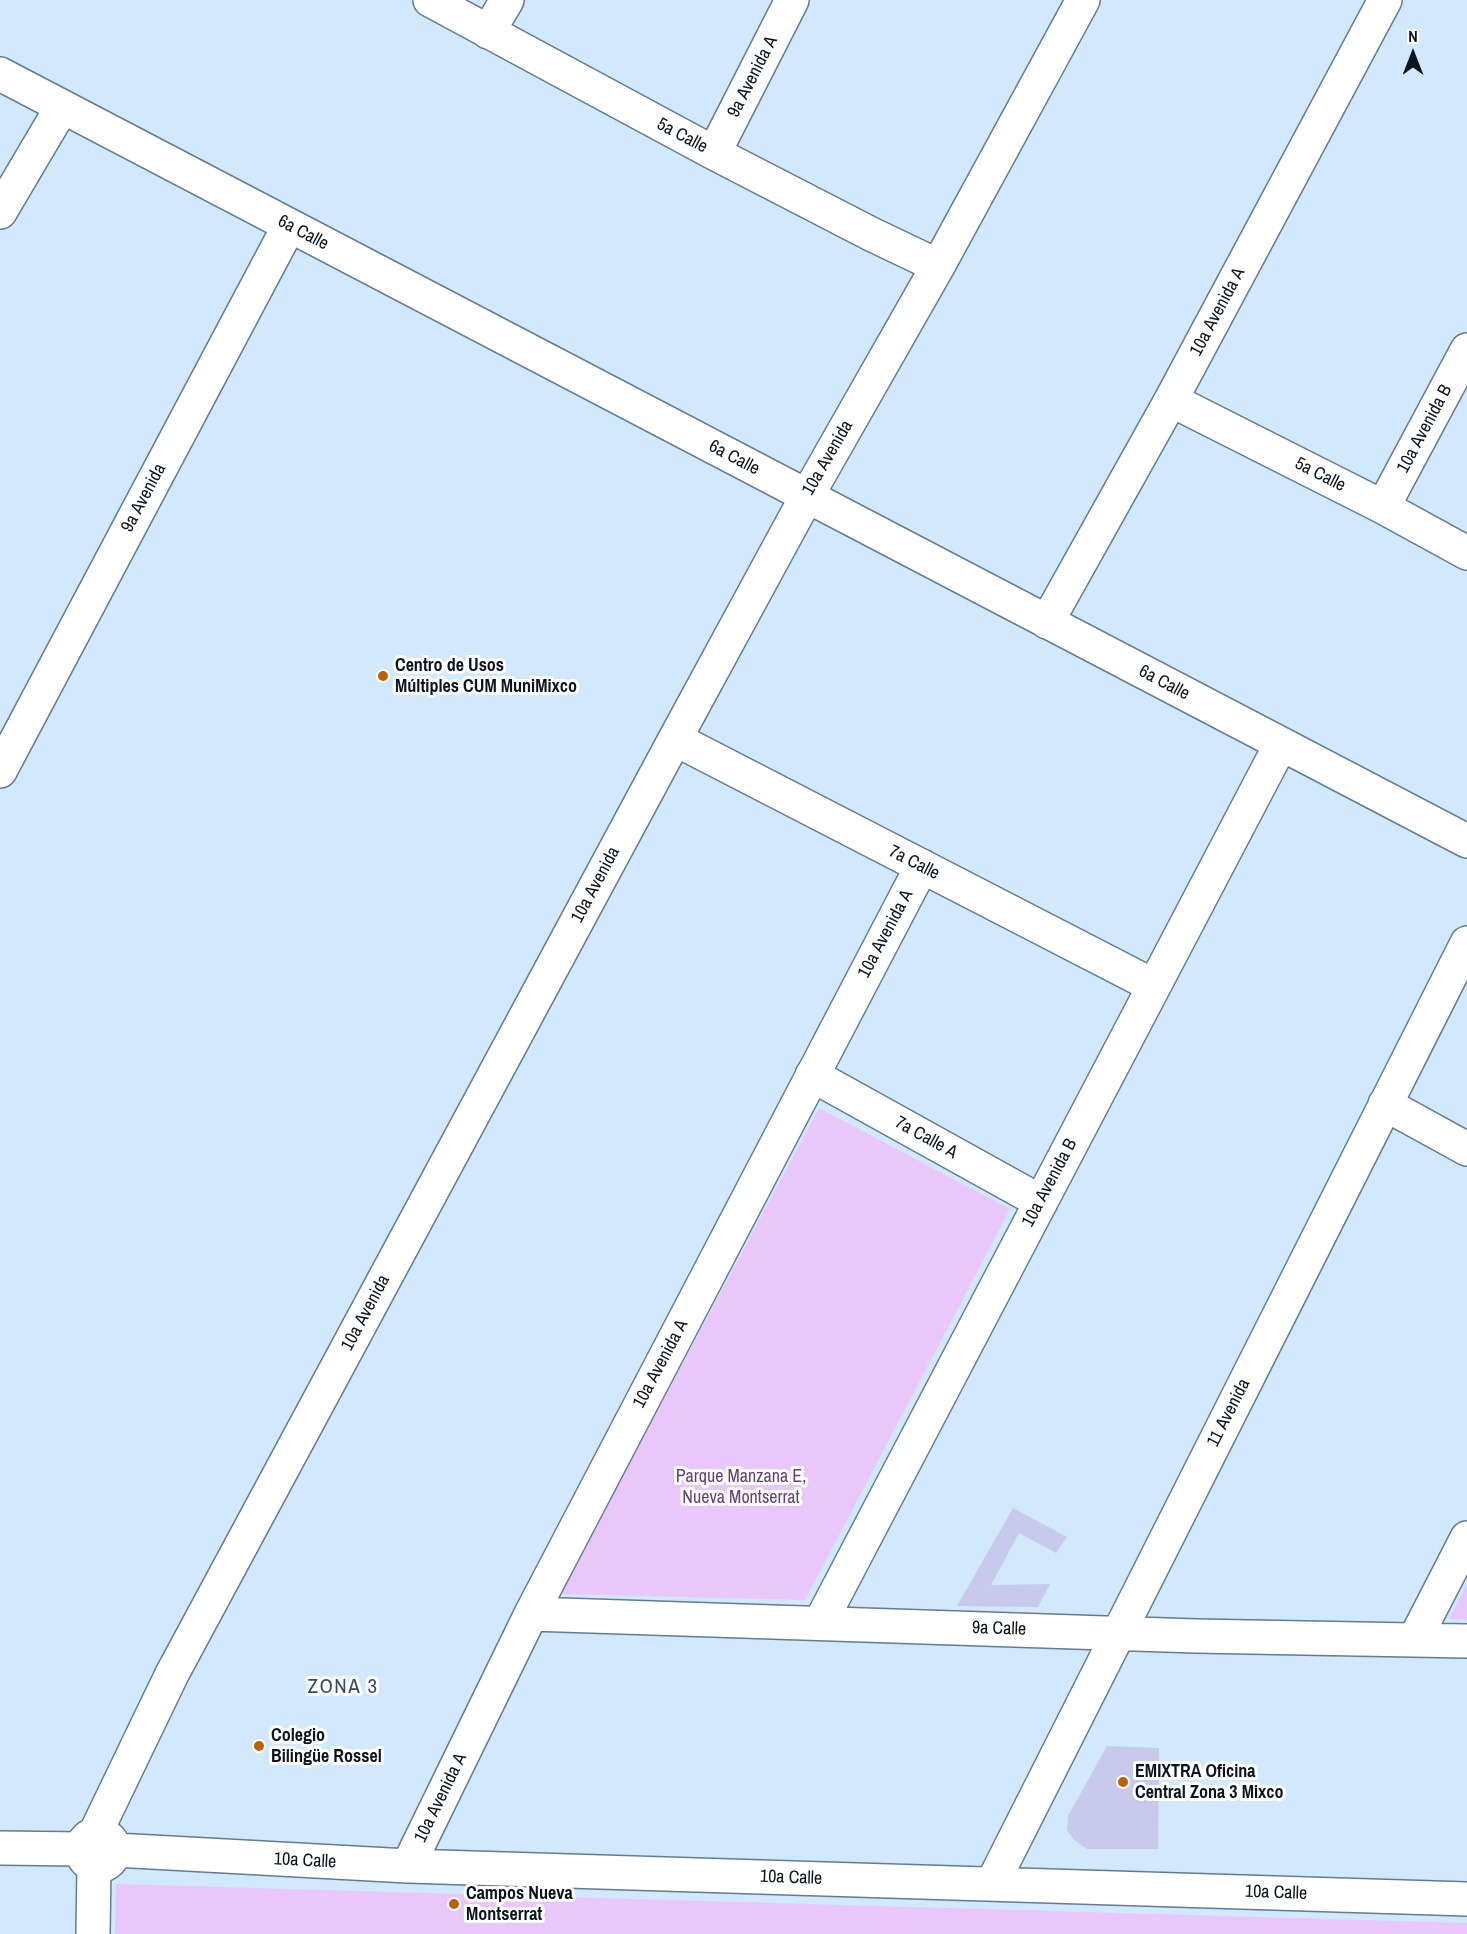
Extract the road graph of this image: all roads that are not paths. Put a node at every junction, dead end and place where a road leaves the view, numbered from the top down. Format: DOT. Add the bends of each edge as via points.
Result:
graph roads {
  1 [pos="430,0"];
  2 [pos="507,0"];
  3 [pos="792,0"];
  4 [pos="1083,0"];
  5 [pos="1385,0"];
  6 [pos="488,32"];
  7 [pos="0,74"];
  8 [pos="62,107"];
  9 [pos="714,153"];
  10 [pos="0,212"];
  11 [pos="289,226"];
  12 [pos="938,266"];
  13 [pos="1467,350"];
  14 [pos="1171,400"];
  15 [pos="807,496"];
  16 [pos="1383,507"];
  17 [pos="1467,553"];
  18 [pos="1047,622"];
  19 [pos="675,739"];
  20 [pos="1281,744"];
  21 [pos="0,771"];
  22 [pos="1467,841"];
  23 [pos="922,866"];
  24 [pos="1467,943"];
  25 [pos="1154,986"];
  26 [pos="812,1075"];
  27 [pos="1385,1104"];
  28 [pos="1467,1149"];
  29 [pos="1041,1202"];
  30 [pos="1467,1538"];
  31 [pos="531,1614"];
  32 [pos="820,1623"];
  33 [pos="1118,1634"];
  34 [pos="1415,1639"];
  35 [pos="1467,1641"];
  36 [pos="99,1847"];
  37 [pos="0,1848"];
  38 [pos="408,1866"];
  39 [pos="992,1884"];
  40 [pos="1467,1899"];
  41 [pos="93,1934"];
  1 -- 6 [label="street, 5a Calle"];
  2 -- 6 [label="street"];
  3 -- 9 [label="street, 9a Avenida A"];
  4 -- 12 [label="street, 10a Avenida"];
  5 -- 14 [label="street, 10a Avenida A"];
  6 -- 9 [label="street, 5a Calle"];
  7 -- 8 [label="street, 6a Calle"];
  8 -- 10 [label="street"];
  8 -- 11 [label="street, 6a Calle"];
  9 -- 12 [label="street, 5a Calle"];
  11 -- 15 [label="street, 6a Calle"];
  11 -- 21 [label="street, 9a Avenida"];
  12 -- 15 [label="street, 10a Avenida"];
  13 -- 16 [label="street, 10a Avenida B"];
  14 -- 16 [label="street, 5a Calle"];
  14 -- 18 [label="street, 10a Avenida A"];
  15 -- 18 [label="street, 6a Calle"];
  15 -- 19 [label="street, 10a Avenida"];
  16 -- 17 [label="street, 5a Calle"];
  18 -- 20 [label="street, 6a Calle"];
  19 -- 23 [label="street, 7a Calle"];
  19 -- 36 [label="street, 10a Avenida" via="172,1674 122,1777"];
  20 -- 22 [label="street, 6a Calle"];
  20 -- 25 [label="street, 10a Avenida B"];
  23 -- 25 [label="street, 7a Calle"];
  23 -- 26 [label="street, 10a Avenida A"];
  24 -- 27 [label="street, 11 Avenida"];
  25 -- 29 [label="street, 10a Avenida B"];
  26 -- 29 [label="street, 7a Calle A"];
  26 -- 31 [label="street, 10a Avenida A"];
  27 -- 28 [label="street"];
  27 -- 33 [label="street, 11 Avenida"];
  29 -- 32 [label="street, 10a Avenida B"];
  30 -- 34 [label="street"];
  31 -- 32 [label="street, 9a Calle"];
  31 -- 38 [label="street, 10a Avenida A"];
  32 -- 33 [label="street, 9a Calle"];
  33 -- 34 [label="street, 9a Calle"];
  33 -- 39 [label="street, 11 Avenida"];
  34 -- 35 [label="street, 9a Calle"];
  36 -- 37 [label="street, 10a Calle"];
  36 -- 38 [label="street, 10a Calle"];
  36 -- 41 [label="street, 10a Avenida"];
  38 -- 39 [label="street, 10a Calle"];
  39 -- 40 [label="street, 10a Calle"];
}
